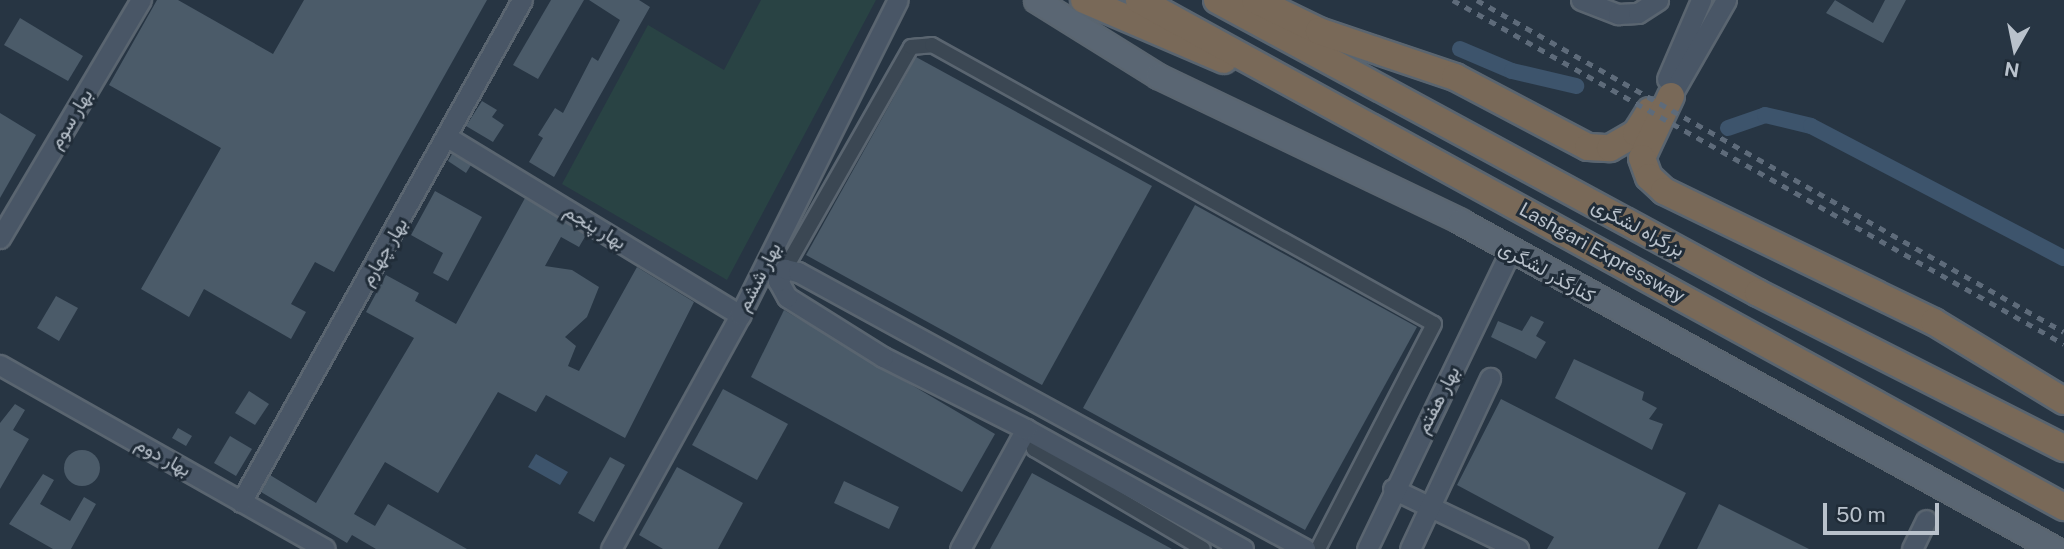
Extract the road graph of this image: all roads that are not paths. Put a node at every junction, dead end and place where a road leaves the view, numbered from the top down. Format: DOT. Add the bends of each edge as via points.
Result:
graph roads {
  1 [pos="141,0"];
  2 [pos="522,0"];
  3 [pos="898,0"];
  4 [pos="1036,0"];
  5 [pos="1084,0"];
  6 [pos="1139,0"];
  7 [pos="1217,0"];
  8 [pos="1255,0"];
  9 [pos="1581,0"];
  10 [pos="1658,0"];
  11 [pos="1701,0"];
  12 [pos="1726,0"];
  13 [pos="1308,93"];
  14 [pos="1666,94"];
  15 [pos="449,138"];
  16 [pos="0,238"];
  17 [pos="1510,252"];
  18 [pos="785,269"];
  19 [pos="740,315"];
  20 [pos="0,365"];
  21 [pos="1490,378"];
  22 [pos="2064,401"];
  23 [pos="1026,429"];
  24 [pos="2064,448"];
  25 [pos="1393,489"];
  26 [pos="241,502"];
  27 [pos="1430,508"];
  28 [pos="2064,508"];
  29 [pos="1926,520"];
  30 [pos="325,549"];
  31 [pos="611,549"];
  32 [pos="960,549"];
  33 [pos="1203,549"];
  34 [pos="1243,549"];
  35 [pos="1306,549"];
  36 [pos="1318,549"];
  37 [pos="1367,549"];
  38 [pos="1410,549"];
  39 [pos="1518,549"];
  40 [pos="1912,549"];
  41 [pos="2056,549"];
  1 -- 16 [label="street, بهار سوم"];
  2 -- 15 [label="street, بهار چهارم"];
  3 -- 19 [label="street, بهار ششم"];
  4 -- 17 [label="main road, کنارگذر لشگری" via="1158,76 1460,221"];
  5 -- 13 [label="highway" via="1188,48"];
  6 -- 13 [label="highway, Lashgari Expressway"];
  7 -- 24 [label="highway, بزرگراه لشگری" via="1758,293"];
  8 -- 14 [label="highway" via="1319,32 1455,77 1588,147 1611,148 1636,133"];
  9 -- 10 [label="street" via="1618,14 1638,13"];
  11 -- 14 [label="street"];
  12 -- 14 [label="street"];
  13 -- 28 [label="highway, Lashgari Expressway"];
  14 -- 22 [label="highway" via="1642,158 1649,177 1664,191 1934,322"];
  15 -- 19 [label="street, بهار پنجم"];
  15 -- 26 [label="street, بهار چهارم"];
  17 -- 25 [label="street, بهار هفتم"];
  17 -- 41 [label="main road, کنارگذر لشگری"];
  18 -- 23 [label="street" via="778,281 787,297 883,357"];
  18 -- 35 [label="street" via="798,272"];
  18 -- 36 [label="street" via="911,47 932,45 1434,324"];
  19 -- 31 [label="street, بهار ششم"];
  20 -- 26 [label="street, بهار دوم"];
  21 -- 27 [label="street"];
  23 -- 32 [label="street"];
  23 -- 33 [label="street" via="1034,449"];
  23 -- 34 [label="street"];
  25 -- 27 [label="street"];
  25 -- 37 [label="street, بهار هفتم"];
  26 -- 30 [label="street, بهار دوم"];
  27 -- 38 [label="street"];
  27 -- 39 [label="street"];
  29 -- 40 [label="street"];
}
